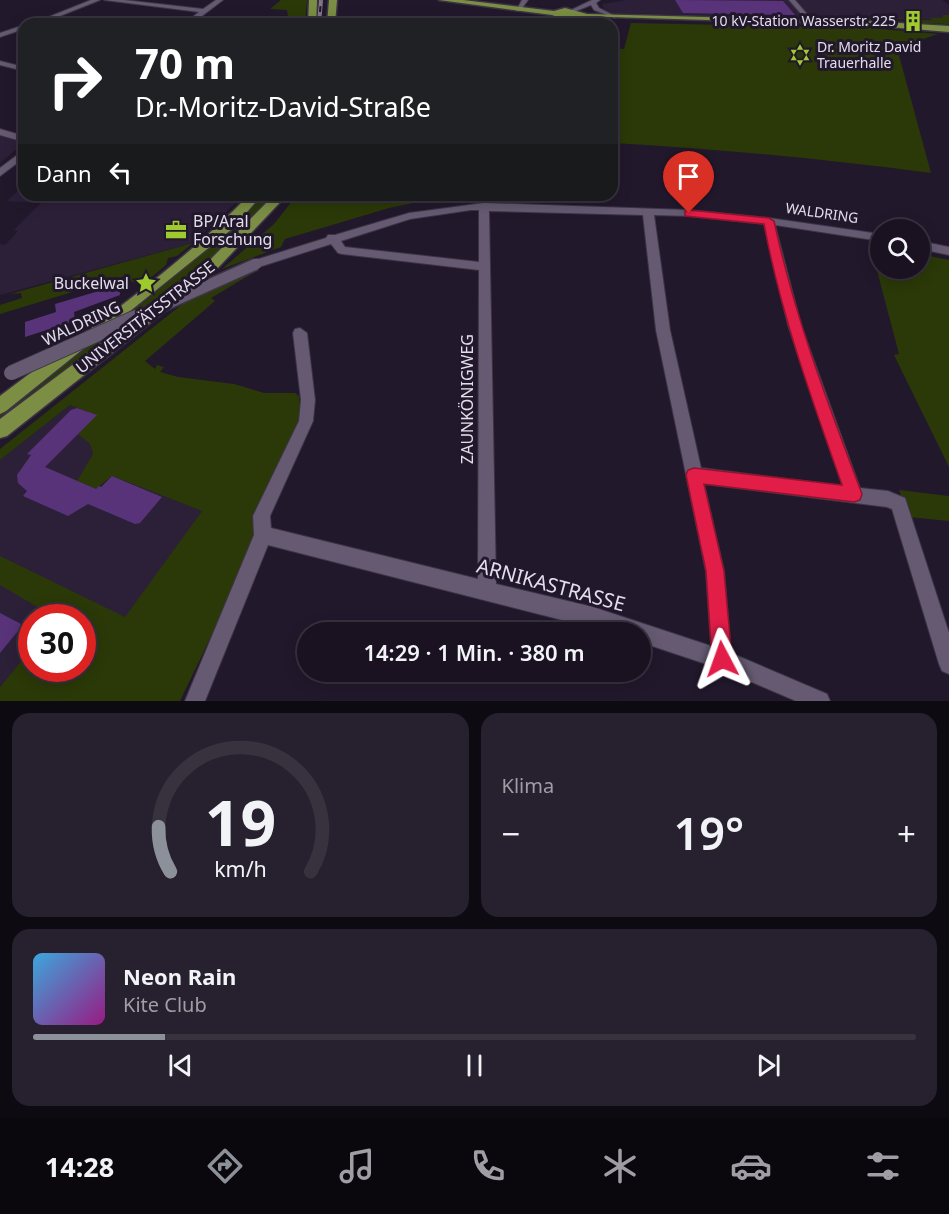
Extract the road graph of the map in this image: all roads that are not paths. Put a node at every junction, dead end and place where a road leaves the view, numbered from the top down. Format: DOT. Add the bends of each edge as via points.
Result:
graph roads {
  1 [pos="98,0"];
  2 [pos="107,0"];
  3 [pos="220,0"];
  4 [pos="313,0"];
  5 [pos="333,0"];
  6 [pos="443,0"];
  7 [pos="525,0"];
  8 [pos="792,0"];
  9 [pos="457,1"];
  10 [pos="595,1"];
  11 [pos="146,2"];
  12 [pos="518,10"];
  13 [pos="204,11"];
  14 [pos="574,13"];
  15 [pos="613,17"];
  16 [pos="50,18"];
  17 [pos="194,18"];
  18 [pos="312,18"];
  19 [pos="332,18"];
  20 [pos="557,18"];
  21 [pos="811,22"];
  22 [pos="18,29"];
  23 [pos="949,30"];
  24 [pos="0,35"];
  25 [pos="0,63"];
  26 [pos="18,68"];
  27 [pos="0,132"];
  28 [pos="18,137"];
  29 [pos="18,158"];
  30 [pos="0,173"];
  31 [pos="250,201"];
  32 [pos="275,201"];
  33 [pos="484,206"];
  34 [pos="648,211"];
  35 [pos="769,221"];
  36 [pos="870,236"];
  37 [pos="332,238"];
  38 [pos="930,246"];
  39 [pos="949,250"];
  40 [pos="484,267"];
  41 [pos="300,333"];
  42 [pos="6,376"];
  43 [pos="0,406"];
  44 [pos="0,430"];
  45 [pos="694,475"];
  46 [pos="854,494"];
  47 [pos="263,535"];
  48 [pos="487,591"];
  49 [pos="722,659"];
  50 [pos="949,664"];
  51 [pos="195,701"];
  52 [pos="820,701"];
  1 -- 16 [label="street"];
  2 -- 11 [label="street"];
  3 -- 13 [label="street"];
  4 -- 18 [label="main road"];
  5 -- 19 [label="main road"];
  6 -- 9 [label="main road"];
  7 -- 12 [label="street"];
  8 -- 21 [label="street"];
  9 -- 12 [label="main road"];
  10 -- 14 [label="street"];
  10 -- 15 [label="street" via="596,9"];
  11 -- 13 [label="street"];
  12 -- 20 [label="main road"];
  13 -- 17 [label="street"];
  14 -- 15 [label="main road"];
  14 -- 20 [label="main road" via="561,10"];
  15 -- 21 [label="main road"];
  21 -- 23 [label="main road"];
  22 -- 24 [label="street"];
  25 -- 26 [label="street"];
  27 -- 28 [label="street"];
  29 -- 30 [label="street"];
  31 -- 43 [label="main road, UNIVERSITÄTSSTRASSE" via="193,255"];
  32 -- 44 [label="main road, UNIVERSITÄTSSTRASSE" via="207,271"];
  33 -- 34 [label="street, WALDRING"];
  33 -- 37 [label="street, WALDRING" via="409,216"];
  33 -- 40 [label="street, ZAUNKÖNIGWEG"];
  34 -- 35 [label="street, WALDRING"];
  34 -- 45 [label="street" via="663,330"];
  35 -- 36 [label="street, WALDRING"];
  35 -- 46 [label="street" via="781,284 798,342"];
  37 -- 40 [label="street" via="342,250"];
  37 -- 42 [label="street, WALDRING, bridge" via="256,264"];
  38 -- 39 [label="street"];
  40 -- 48 [label="street, ZAUNKÖNIGWEG"];
  41 -- 47 [label="street" via="308,400 306,421 261,516"];
  45 -- 46 [label="street"];
  45 -- 49 [label="street" via="715,571"];
  46 -- 50 [label="street" via="899,504"];
  47 -- 48 [label="street, ARNIKASTRASSE"];
  47 -- 51 [label="street"];
  48 -- 49 [label="street, ARNIKASTRASSE" via="593,617"];
  49 -- 52 [label="street, ARNIKASTRASSE"];
}
